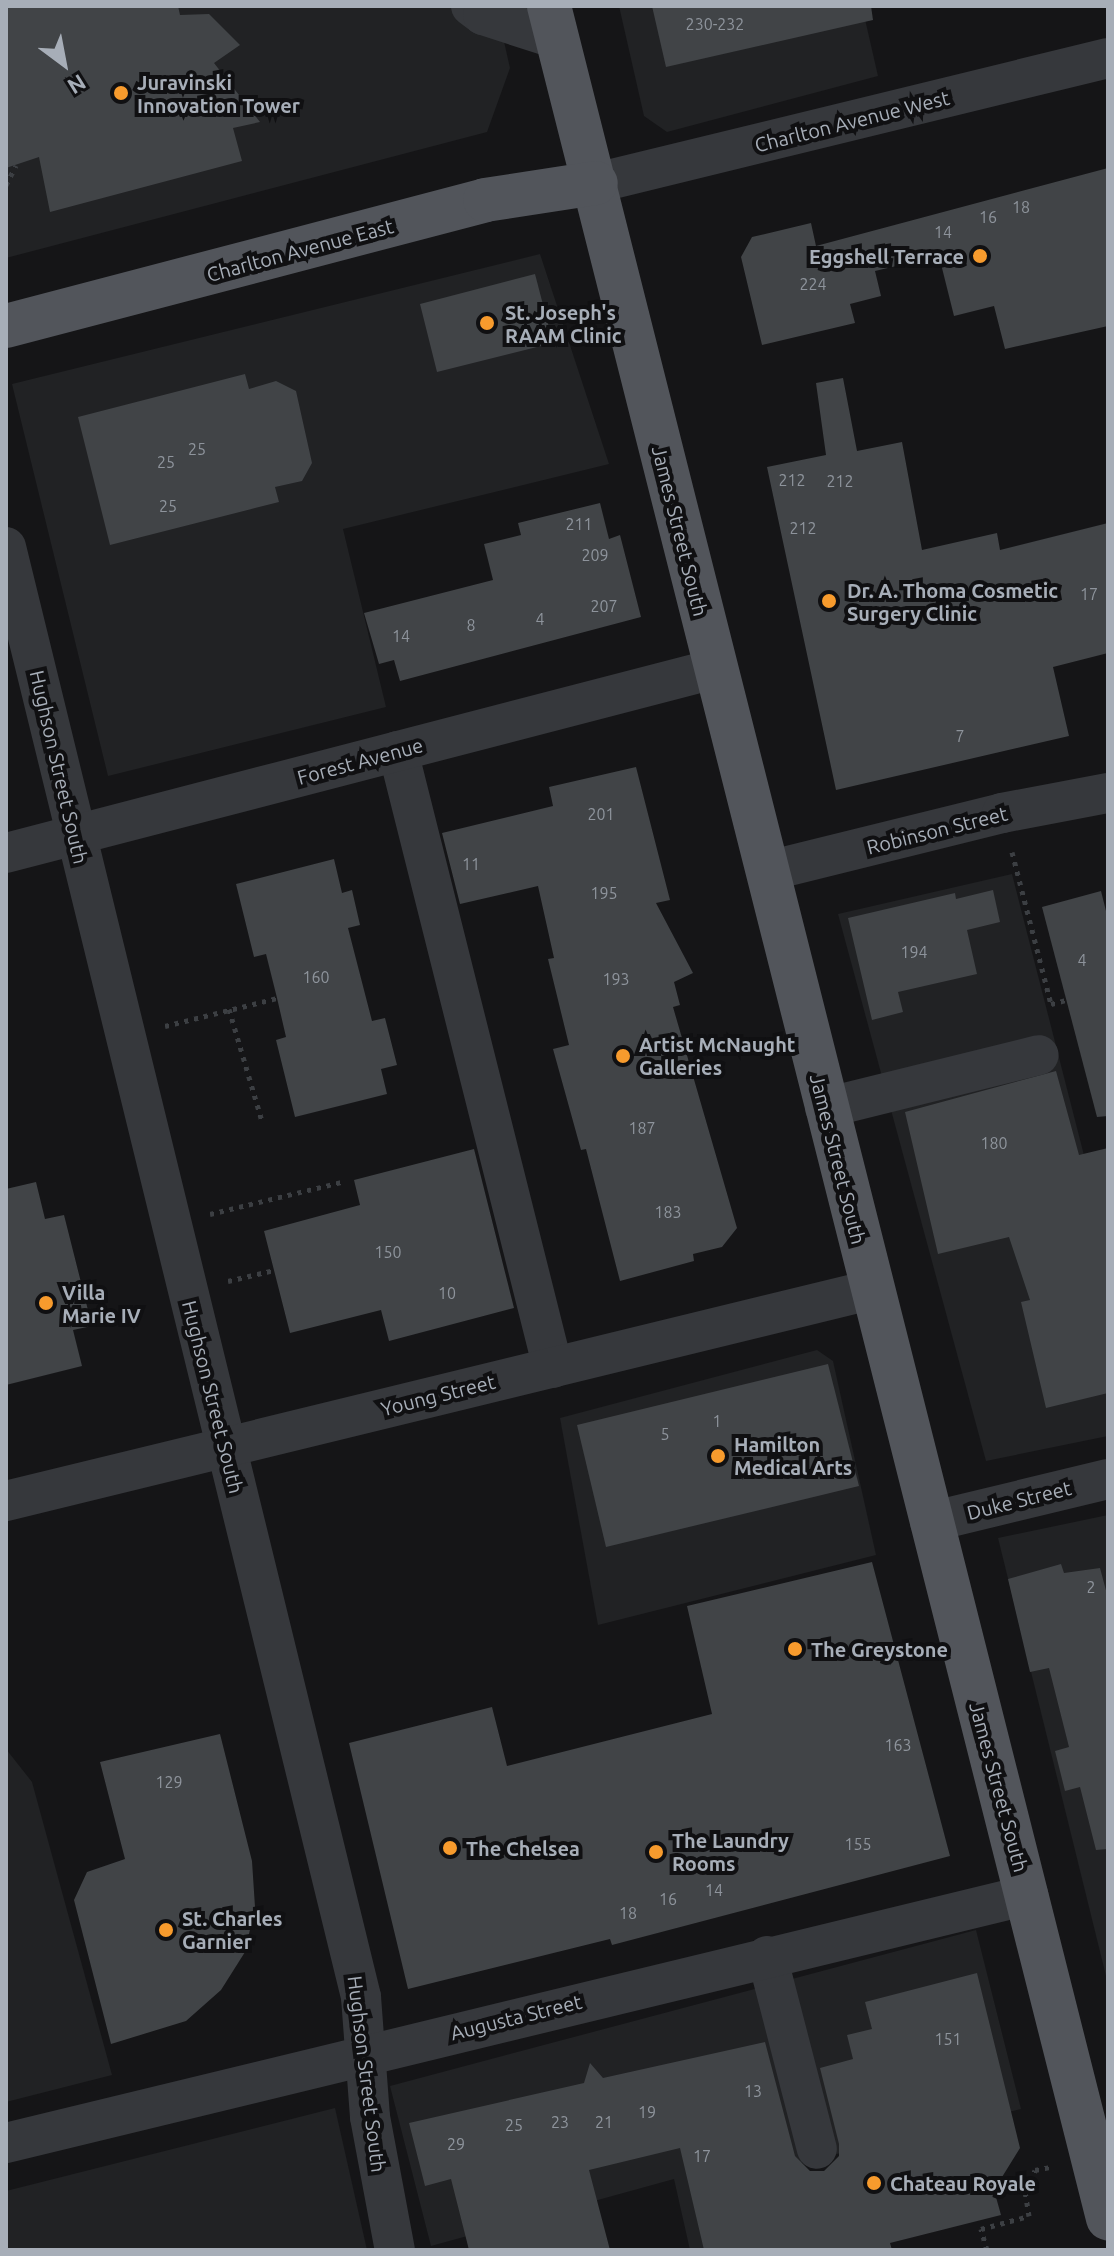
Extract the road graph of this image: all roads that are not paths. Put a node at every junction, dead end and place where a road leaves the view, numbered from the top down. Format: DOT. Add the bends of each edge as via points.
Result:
graph roads {
  1 [pos="471,6"];
  2 [pos="553,22"];
  3 [pos="1108,58"];
  4 [pos="596,183"];
  5 [pos="6,326"];
  6 [pos="6,547"];
  7 [pos="714,669"];
  8 [pos="398,751"];
  9 [pos="1108,793"];
  10 [pos="73,837"];
  11 [pos="6,853"];
  12 [pos="768,871"];
  13 [pos="1039,1055"];
  14 [pos="825,1108"];
  15 [pos="870,1290"];
  16 [pos="553,1368"];
  17 [pos="226,1446"];
  18 [pos="1108,1479"];
  19 [pos="6,1501"];
  20 [pos="930,1522"];
  21 [pos="1028,1895"];
  22 [pos="767,1956"];
  23 [pos="363,2055"];
  24 [pos="6,2143"];
  25 [pos="817,2149"];
  26 [pos="1103,2192"];
  27 [pos="395,2250"];
  1 -- 2 [label="street" via="483,15"];
  2 -- 4 [label="main road, James Street South"];
  3 -- 4 [label="street, Charlton Avenue West"];
  4 -- 5 [label="main road, Charlton Avenue East" via="485,200"];
  4 -- 7 [label="main road, James Street South"];
  6 -- 10 [label="street, Hughson Street South"];
  7 -- 8 [label="street, Forest Avenue"];
  7 -- 12 [label="main road, James Street South"];
  8 -- 10 [label="street, Forest Avenue"];
  8 -- 16 [label="street"];
  9 -- 12 [label="street, Robinson Street" via="1002,813"];
  10 -- 11 [label="street, Forest Avenue"];
  10 -- 17 [label="street, Hughson Street South"];
  12 -- 14 [label="main road, James Street South"];
  13 -- 14 [label="street"];
  14 -- 15 [label="main road, James Street South"];
  15 -- 16 [label="street, Young Street"];
  15 -- 20 [label="main road, James Street South"];
  16 -- 17 [label="street, Young Street"];
  17 -- 19 [label="street, Young Street"];
  17 -- 23 [label="street, Hughson Street South" via="361,1997"];
  18 -- 20 [label="street, Duke Street"];
  20 -- 21 [label="main road, James Street South"];
  21 -- 22 [label="street, Augusta Street"];
  21 -- 26 [label="main road, James Street South"];
  22 -- 23 [label="street, Augusta Street"];
  22 -- 25 [label="street"];
  23 -- 24 [label="street, Augusta Street"];
  23 -- 27 [label="street, Hughson Street South"];
}
